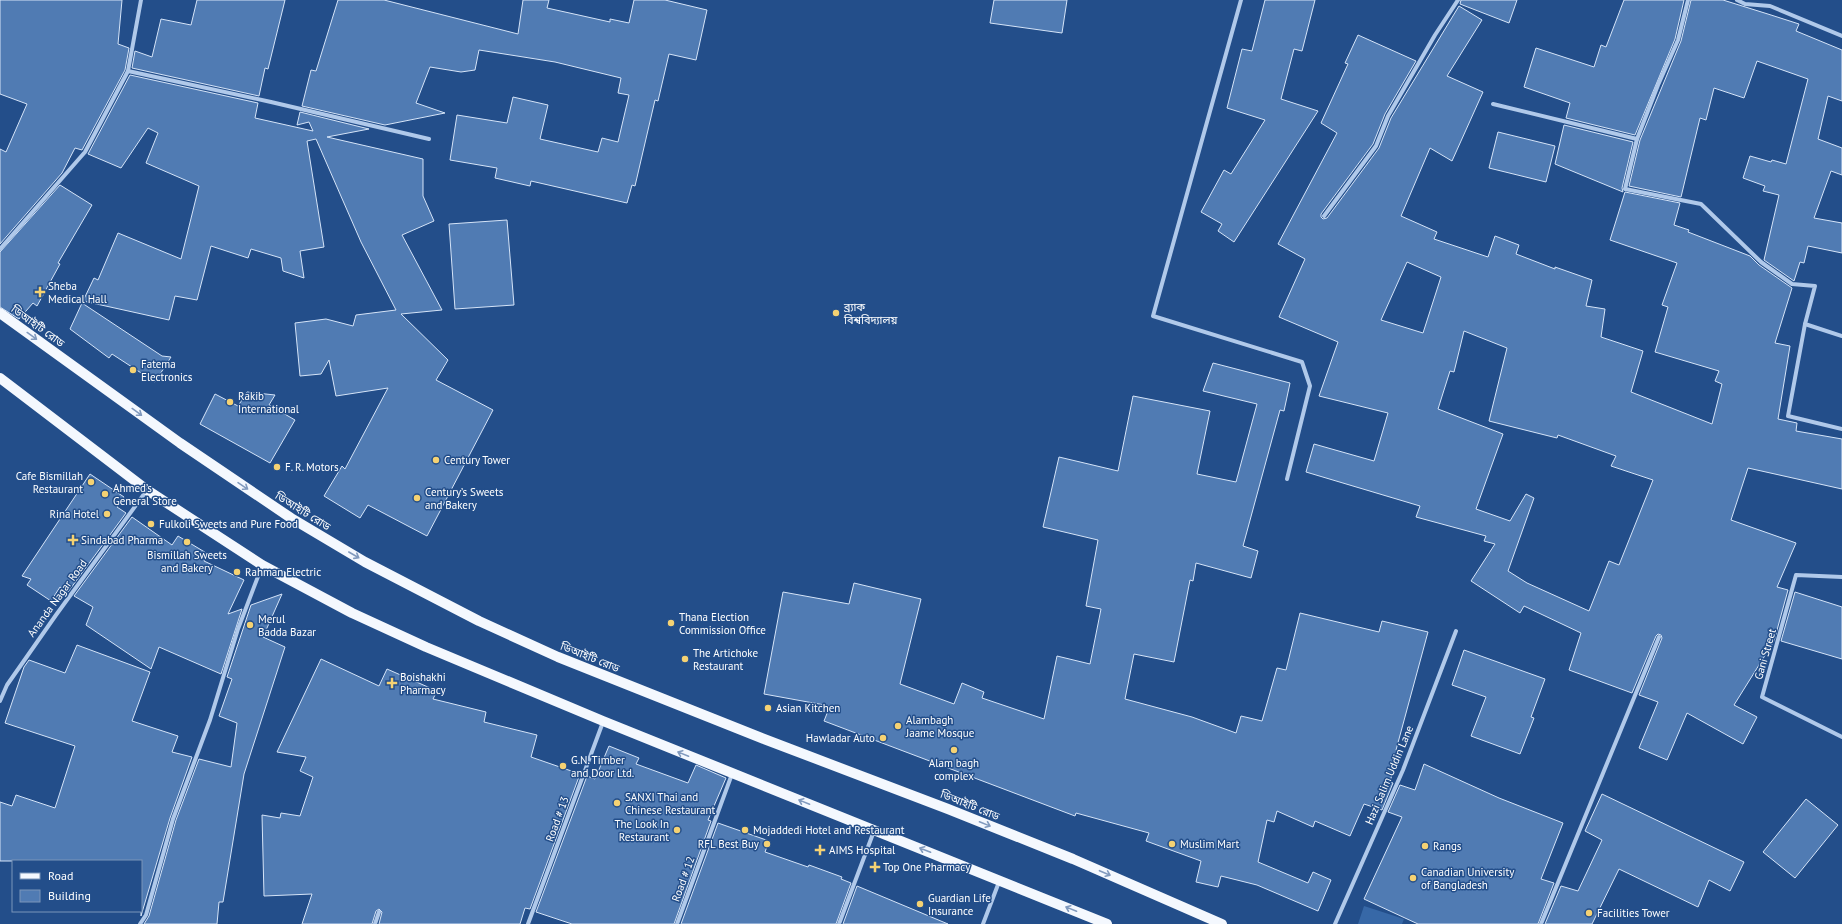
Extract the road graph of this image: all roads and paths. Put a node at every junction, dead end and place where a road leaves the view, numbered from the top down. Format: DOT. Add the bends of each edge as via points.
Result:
graph roads {
  1 [pos="141,0"];
  2 [pos="1241,0"];
  3 [pos="1458,0"];
  4 [pos="1688,0"];
  5 [pos="1737,0"];
  6 [pos="1842,36"];
  7 [pos="128,71"];
  8 [pos="1494,104"];
  9 [pos="428,139"];
  10 [pos="1637,139"];
  11 [pos="1324,216"];
  12 [pos="0,249"];
  13 [pos="0,313"];
  14 [pos="1805,324"];
  15 [pos="1842,336"];
  16 [pos="0,378"];
  17 [pos="1842,429"];
  18 [pos="1287,479"];
  19 [pos="148,490"];
  20 [pos="262,565"];
  21 [pos="1842,577"];
  22 [pos="1456,630"];
  23 [pos="1659,637"];
  24 [pos="0,701"];
  25 [pos="603,721"];
  26 [pos="1842,737"];
  27 [pos="732,773"];
  28 [pos="874,830"];
  29 [pos="999,880"];
  30 [pos="379,912"];
  31 [pos="140,924"];
  32 [pos="375,924"];
  33 [pos="528,924"];
  34 [pos="677,924"];
  35 [pos="839,924"];
  36 [pos="983,924"];
  37 [pos="1107,924"];
  38 [pos="1222,924"];
  39 [pos="1335,924"];
  40 [pos="1541,924"];
  1 -- 7 [label="street"];
  2 -- 18 [label="street" via="1153,316 1302,362 1310,386"];
  3 -- 11 [label="street" via="1388,116 1376,146"];
  4 -- 10 [label="street" via="1678,40"];
  5 -- 6 [label="street" via="1745,4 1770,6"];
  7 -- 9 [label="street"];
  7 -- 12 [label="street" via="85,152"];
  8 -- 10 [label="street"];
  10 -- 14 [label="street" via="1625,189 1701,204 1761,262 1792,284 1815,286"];
  13 -- 38 [label="main road, ডিআইটি রোড, one-way" via="180,444 291,518 365,562 466,615 558,657 1074,859"];
  14 -- 15 [label="street"];
  14 -- 17 [label="street" via="1788,416"];
  16 -- 19 [label="main road"];
  19 -- 20 [label="main road"];
  19 -- 24 [label="street, Ananda Nagar Road" via="56,615 7,685"];
  20 -- 25 [label="main road" via="352,613 426,647"];
  20 -- 31 [label="street" via="238,629 210,720 173,819 146,915"];
  21 -- 26 [label="street, Gani Street" via="1796,575 1762,697"];
  22 -- 39 [label="street, Hazi Salim Uddin Lane" via="1403,770"];
  23 -- 40 [label="street"];
  27 -- 25 [label="main road, one-way"];
  25 -- 33 [label="street, Road # 13"];
  28 -- 27 [label="main road, one-way"];
  27 -- 34 [label="street, Road # 12"];
  29 -- 28 [label="main road, one-way"];
  28 -- 35 [label="street"];
  29 -- 36 [label="street"];
  37 -- 29 [label="main road, one-way"];
  30 -- 32 [label="street"];
}
